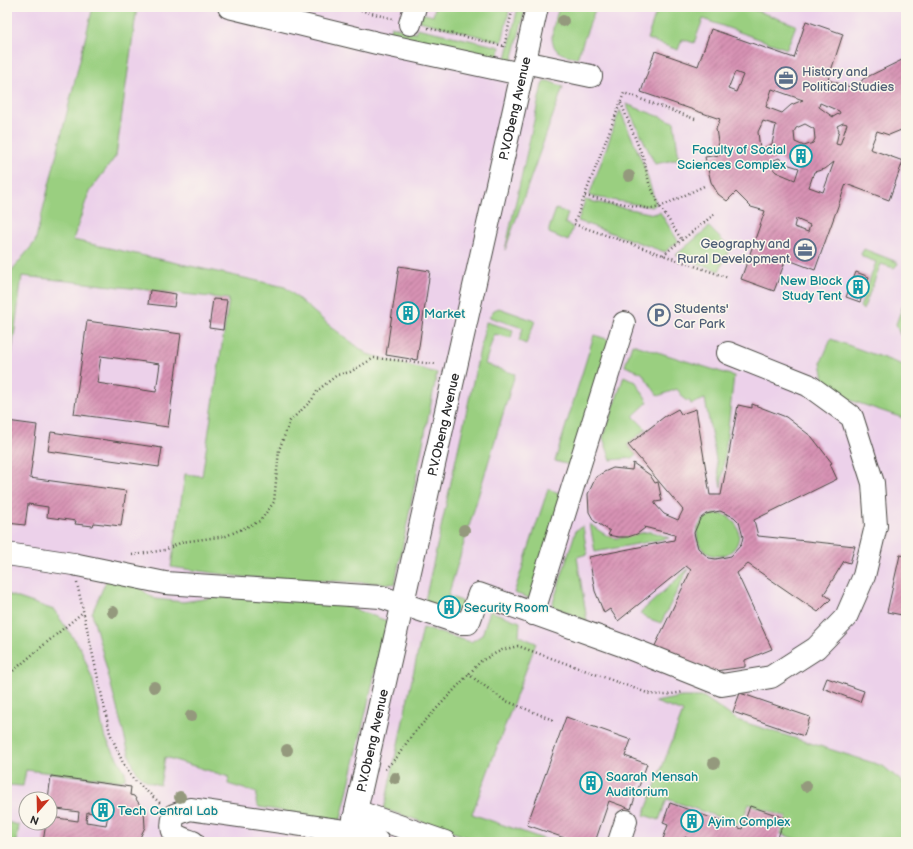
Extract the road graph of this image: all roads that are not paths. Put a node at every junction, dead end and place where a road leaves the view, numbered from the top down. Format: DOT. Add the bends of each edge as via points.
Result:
graph roads {
  1 [pos="229,7"];
  2 [pos="537,7"];
  3 [pos="522,68"];
  4 [pos="591,76"];
  5 [pos="624,324"];
  6 [pos="728,353"];
  7 [pos="7,554"];
  8 [pos="401,605"];
  9 [pos="533,614"];
  10 [pos="626,821"];
  11 [pos="353,826"];
  12 [pos="193,842"];
  13 [pos="378,842"];
  14 [pos="445,842"];
  15 [pos="619,842"];
  1 -- 3 [label="street" via="498,69"];
  2 -- 3 [label="street, P.V.Obeng Avenue"];
  3 -- 4 [label="street"];
  3 -- 8 [label="street, P.V.Obeng Avenue"];
  5 -- 9 [label="street"];
  6 -- 9 [label="street" via="808,385 852,417 873,483 876,526 864,576 846,617 816,648 771,677 722,685 624,646"];
  7 -- 8 [label="street" via="73,564 165,583 381,597"];
  8 -- 9 [label="street" via="465,624 470,619 479,594"];
  8 -- 11 [label="street, P.V.Obeng Avenue"];
  10 -- 15 [label="street"];
  11 -- 12 [label="street" via="190,809 174,816 171,826 172,832"];
  11 -- 13 [label="street"];
  11 -- 14 [label="street"];
}
